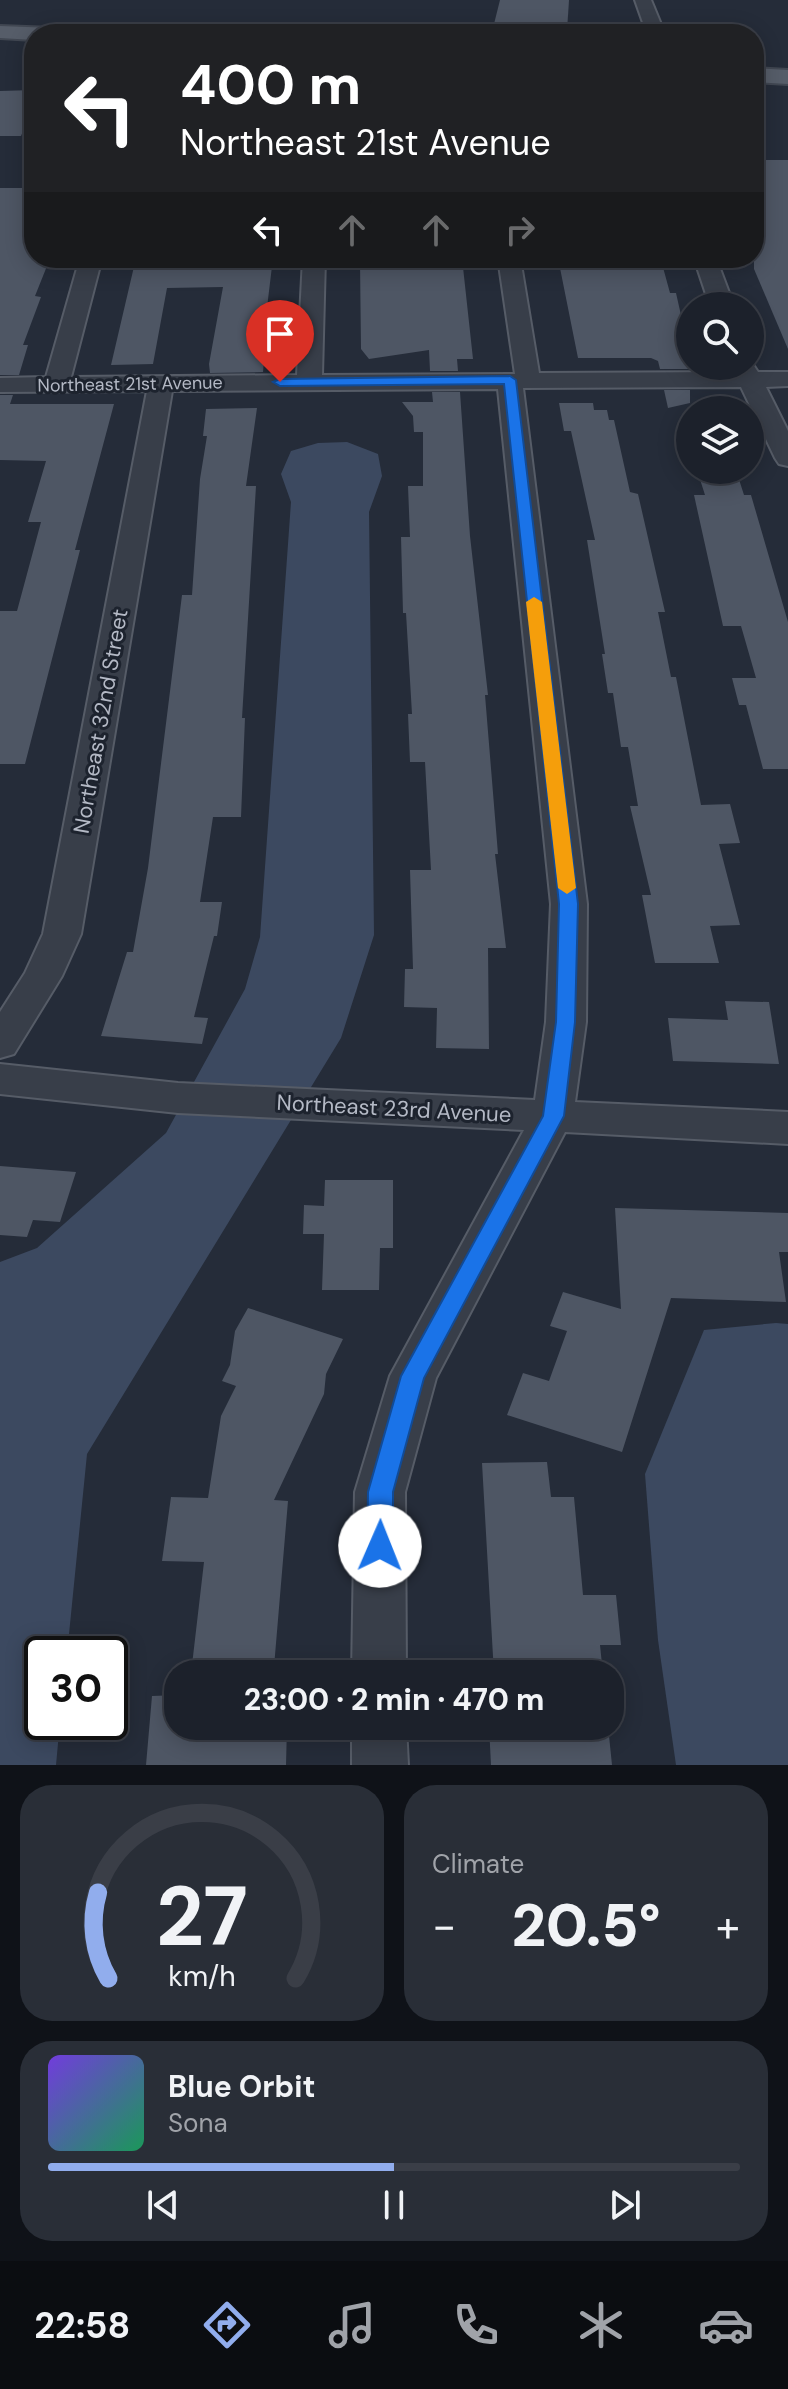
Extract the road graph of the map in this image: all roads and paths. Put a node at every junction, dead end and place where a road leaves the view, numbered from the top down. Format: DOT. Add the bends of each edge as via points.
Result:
graph roads {
  1 [pos="643,0"];
  2 [pos="652,24"];
  3 [pos="1,35"];
  4 [pos="24,35"];
  5 [pos="24,42"];
  6 [pos="764,63"];
  7 [pos="788,64"];
  8 [pos="764,76"];
  9 [pos="788,77"];
  10 [pos="88,268"];
  11 [pos="314,268"];
  12 [pos="510,268"];
  13 [pos="709,268"];
  14 [pos="717,292"];
  15 [pos="676,375"];
  16 [pos="764,376"];
  17 [pos="788,379"];
  18 [pos="519,380"];
  19 [pos="749,380"];
  20 [pos="309,382"];
  21 [pos="161,384"];
  22 [pos="0,385"];
  23 [pos="56,385"];
  24 [pos="788,458"];
  25 [pos="0,1044"];
  26 [pos="0,1079"];
  27 [pos="553,1116"];
  28 [pos="788,1128"];
  29 [pos="379,1660"];
  30 [pos="379,1740"];
  31 [pos="380,1765"];
  1 -- 2 [label="street"];
  3 -- 4 [label="main road"];
  3 -- 5 [label="main road"];
  6 -- 7 [label="main road"];
  8 -- 9 [label="main road"];
  10 -- 23 [label="street"];
  11 -- 20 [label="street"];
  12 -- 18 [label="street"];
  13 -- 14 [label="street"];
  15 -- 18 [label="street, Northeast 21st Avenue"];
  16 -- 17 [label="street, Northeast 21st Avenue"];
  18 -- 20 [label="street, Northeast 21st Avenue"];
  18 -- 27 [label="street" via="569,904 566,1022"];
  19 -- 24 [label="street"];
  20 -- 21 [label="street, Northeast 21st Avenue"];
  21 -- 23 [label="street, Northeast 21st Avenue"];
  21 -- 25 [label="street, Northeast 32nd Street" via="62,934 43,976"];
  22 -- 23 [label="street, Northeast 21st Avenue"];
  26 -- 27 [label="street, Northeast 23rd Avenue" via="178,1098"];
  27 -- 28 [label="street, Northeast 23rd Avenue"];
  27 -- 29 [label="street" via="413,1376 380,1492"];
  30 -- 31 [label="street"];
}
